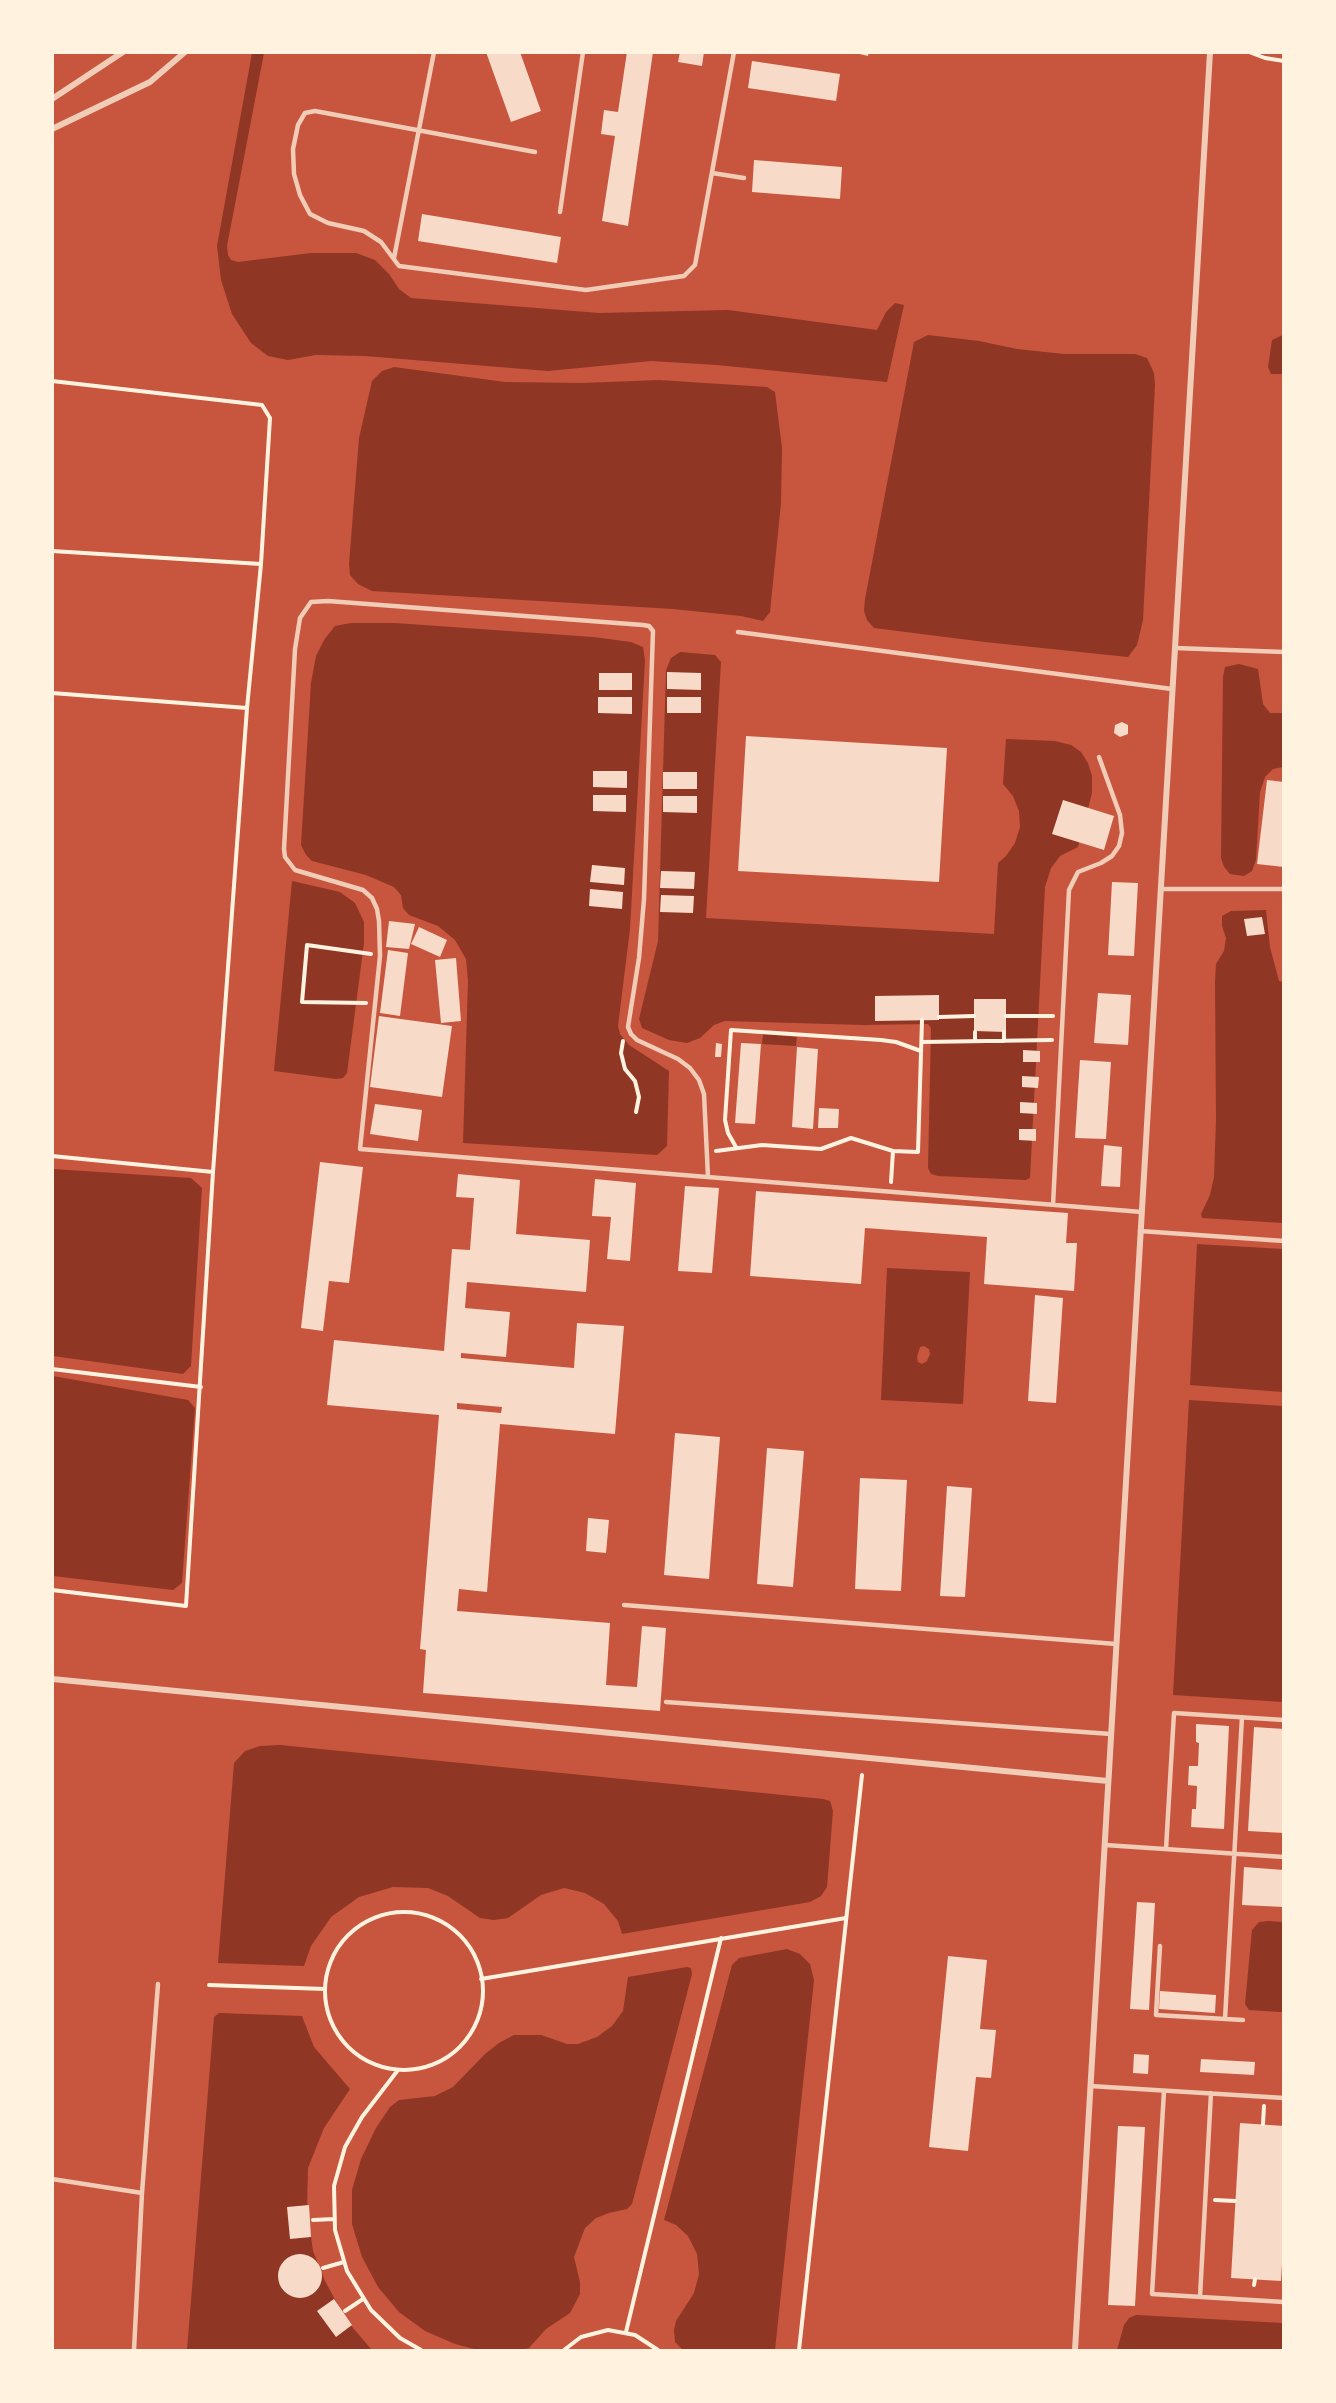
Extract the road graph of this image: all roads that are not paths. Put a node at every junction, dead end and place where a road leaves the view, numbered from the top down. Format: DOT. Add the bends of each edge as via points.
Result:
graph roads {
  1 [pos="123,52"];
  2 [pos="185,52"];
  3 [pos="434,52"];
  4 [pos="583,52"];
  5 [pos="734,52"];
  6 [pos="1210,52"];
  7 [pos="52,99"];
  8 [pos="52,129"];
  9 [pos="419,130"];
  10 [pos="536,152"];
  11 [pos="712,173"];
  12 [pos="744,178"];
  13 [pos="560,212"];
  14 [pos="394,258"];
  15 [pos="738,632"];
  16 [pos="1175,648"];
  17 [pos="1284,652"];
  18 [pos="1172,689"];
  19 [pos="1099,757"];
  20 [pos="1161,889"];
  21 [pos="1284,889"];
  22 [pos="708,1177"];
  23 [pos="1053,1205"];
  24 [pos="1142,1212"];
  25 [pos="1140,1231"];
  26 [pos="1284,1241"];
  27 [pos="624,1605"];
  28 [pos="1116,1644"];
  29 [pos="52,1679"];
  30 [pos="666,1702"];
  31 [pos="1242,1717"];
  32 [pos="1284,1720"];
  33 [pos="1111,1734"];
  34 [pos="1108,1781"];
  35 [pos="1105,1845"];
  36 [pos="1166,1850"];
  37 [pos="1234,1854"];
  38 [pos="1284,1857"];
  39 [pos="1160,1946"];
  40 [pos="158,1984"];
  41 [pos="1226,2019"];
  42 [pos="1243,2020"];
  43 [pos="1090,2086"];
  44 [pos="1164,2091"];
  45 [pos="1211,2094"];
  46 [pos="1284,2098"];
  47 [pos="52,2180"];
  48 [pos="142,2193"];
  49 [pos="1200,2297"];
  50 [pos="1284,2302"];
  51 [pos="134,2350"];
  52 [pos="1075,2350"];
  1 -- 7 [label="street"];
  2 -- 8 [label="street" via="150,82"];
  3 -- 9 [label="lane"];
  4 -- 13 [label="lane"];
  5 -- 11 [label="lane"];
  6 -- 16 [label="street"];
  9 -- 10 [label="lane"];
  9 -- 14 [label="lane"];
  9 -- 14 [label="lane" via="315,111 305,113 298,125 293,149 294,174 310,214 328,223 364,231 381,242"];
  11 -- 12 [label="lane"];
  11 -- 14 [label="lane" via="694,265 684,276 586,290 399,266"];
  15 -- 18 [label="lane"];
  16 -- 17 [label="lane"];
  16 -- 18 [label="street"];
  18 -- 20 [label="street"];
  19 -- 23 [label="lane" via="1122,821 1122,833 1112,856 1078,872 1069,890"];
  20 -- 21 [label="lane"];
  20 -- 24 [label="street"];
  22 -- 22 [label="lane" via="360,1149 379,967 377,909 363,890 295,870 284,849 295,649 300,618 307,605 328,601 643,625 653,631 644,898 628,1027 637,1040 678,1059 699,1080 704,1094"];
  22 -- 23 [label="lane"];
  23 -- 24 [label="lane"];
  24 -- 25 [label="street"];
  25 -- 26 [label="lane"];
  25 -- 28 [label="street"];
  27 -- 28 [label="lane"];
  28 -- 33 [label="street"];
  29 -- 34 [label="street"];
  30 -- 33 [label="lane"];
  31 -- 32 [label="lane"];
  31 -- 36 [label="lane" via="1174,1713"];
  31 -- 37 [label="lane"];
  33 -- 34 [label="street"];
  34 -- 35 [label="street"];
  35 -- 36 [label="lane"];
  35 -- 43 [label="street"];
  36 -- 37 [label="lane"];
  37 -- 38 [label="lane"];
  37 -- 41 [label="lane"];
  39 -- 41 [label="lane" via="1156,2015"];
  40 -- 48 [label="lane"];
  41 -- 42 [label="lane"];
  43 -- 44 [label="lane"];
  43 -- 52 [label="street"];
  44 -- 45 [label="lane"];
  44 -- 49 [label="lane" via="1152,2294"];
  45 -- 46 [label="lane"];
  45 -- 49 [label="lane"];
  47 -- 48 [label="lane"];
  48 -- 51 [label="lane"];
  49 -- 50 [label="lane"];
}
